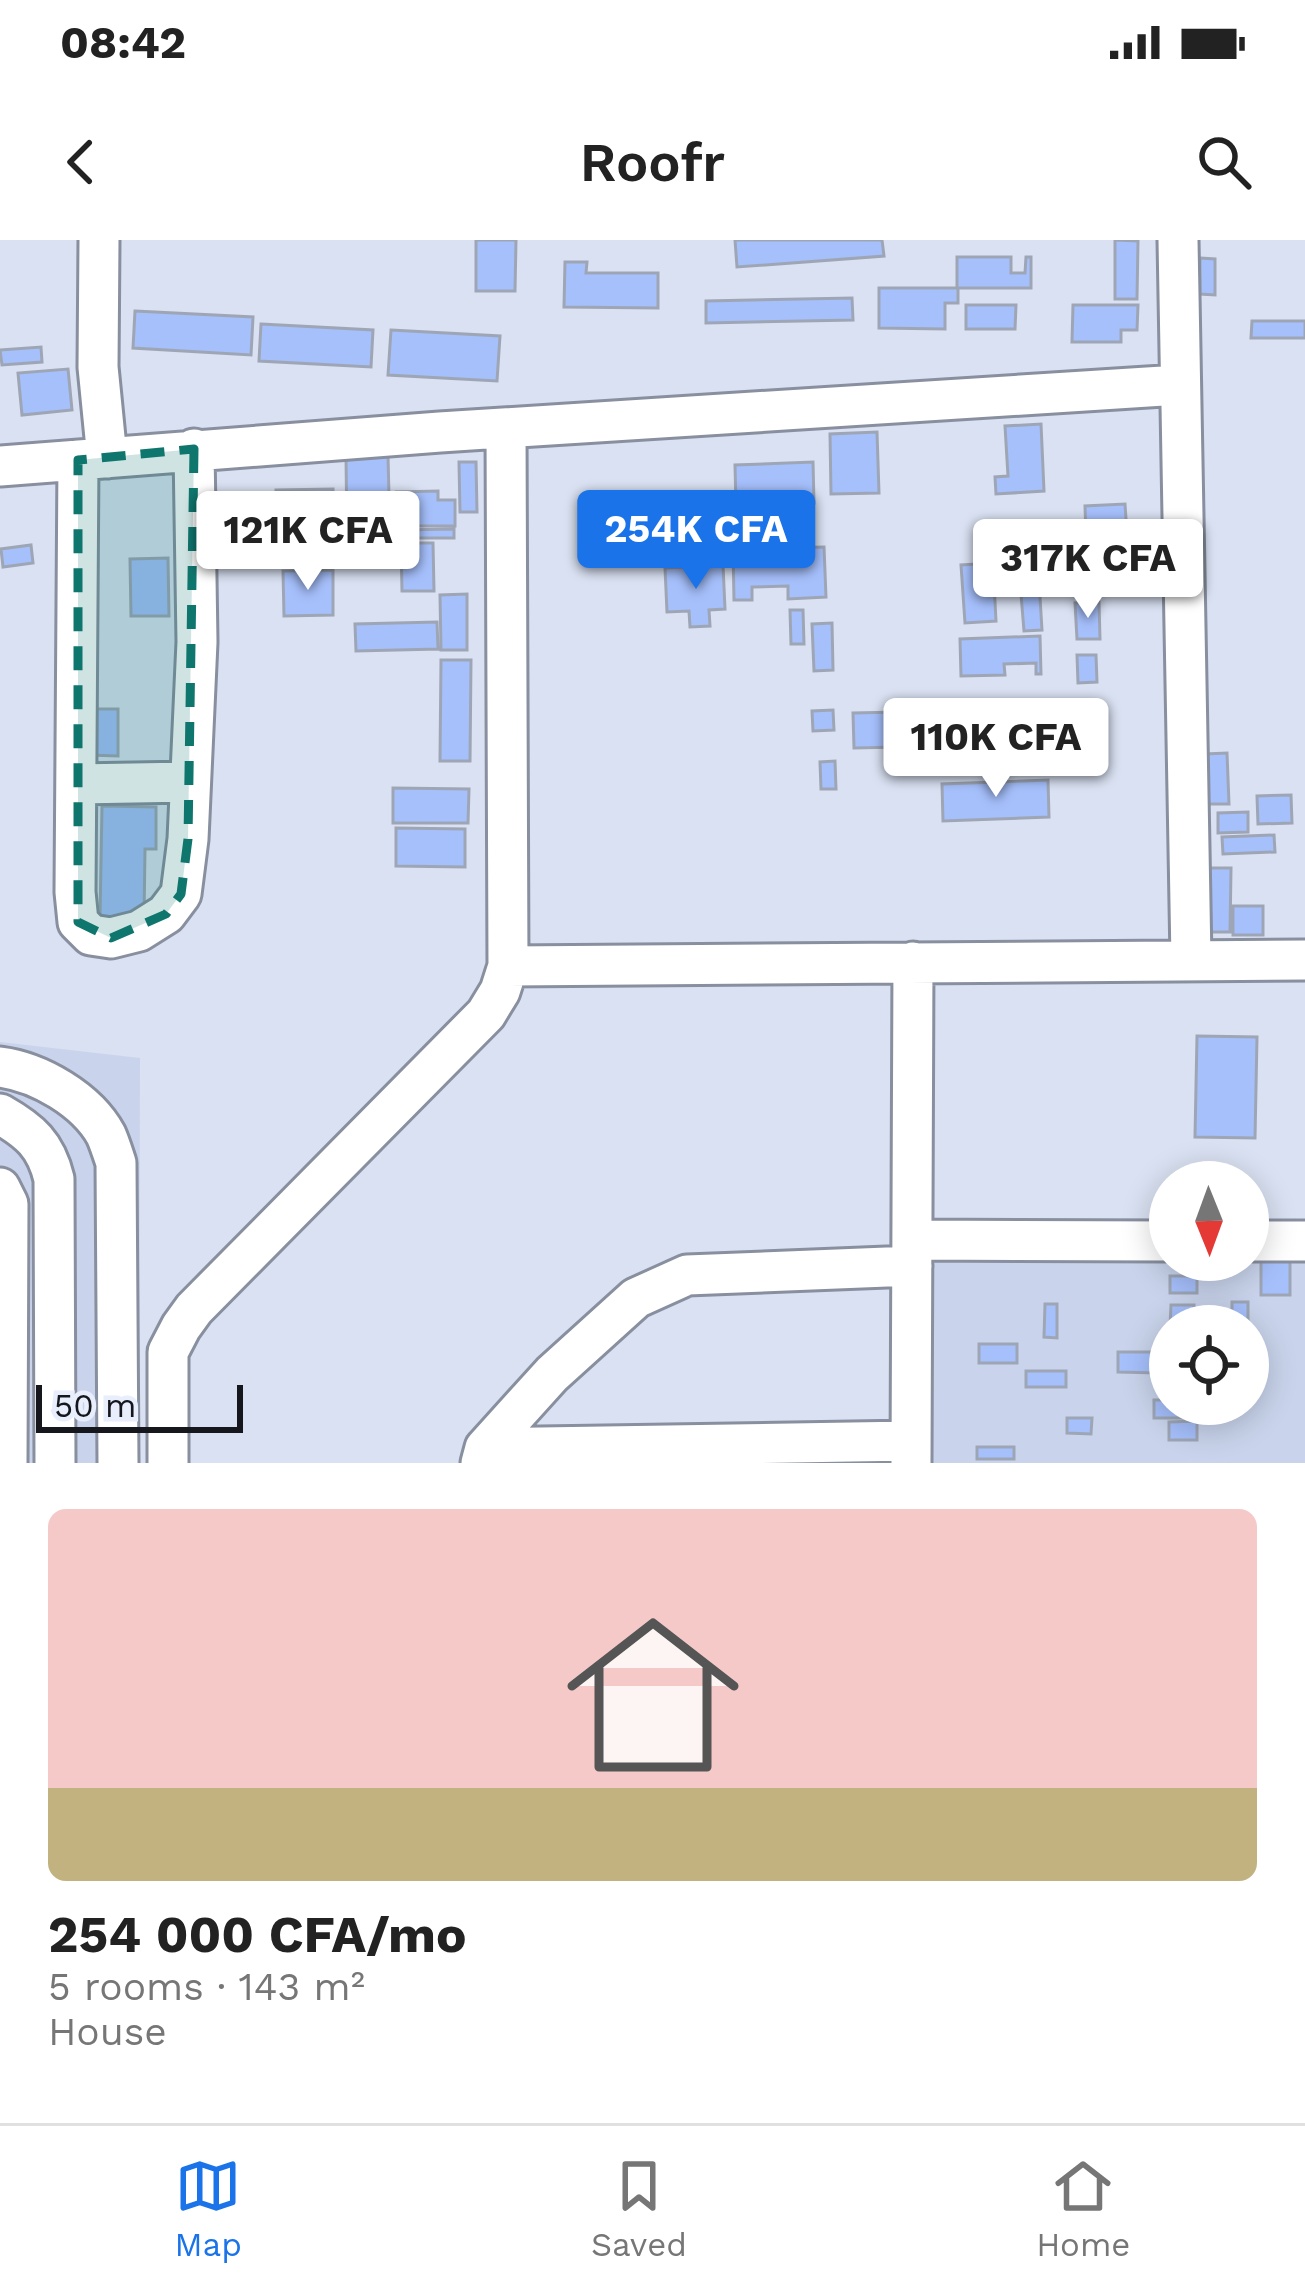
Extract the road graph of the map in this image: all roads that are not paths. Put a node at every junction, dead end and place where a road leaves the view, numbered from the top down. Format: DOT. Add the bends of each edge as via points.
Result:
graph roads {
  1 [pos="99,240"];
  2 [pos="1178,240"];
  3 [pos="1179,385"];
  4 [pos="506,429"];
  5 [pos="194,449"];
  6 [pos="92,459"];
  7 [pos="0,466"];
  8 [pos="190,782"];
  9 [pos="77,784"];
  10 [pos="1191,959"];
  11 [pos="1305,960"];
  12 [pos="913,962"];
  13 [pos="508,966"];
  14 [pos="0,1066"];
  15 [pos="0,1090"];
  16 [pos="0,1114"];
  17 [pos="0,1188"];
  18 [pos="1269,1240"];
  19 [pos="1305,1240"];
  20 [pos="1149,1241"];
  21 [pos="912,1253"];
  22 [pos="104,1349"];
  23 [pos="911,1452"];
  24 [pos="635,1454"];
  25 [pos="483,1456"];
  26 [pos="7,1463"];
  27 [pos="55,1463"];
  28 [pos="92,1463"];
  29 [pos="118,1463"];
  30 [pos="168,1463"];
  1 -- 6 [label="street"];
  2 -- 3 [label="street"];
  3 -- 4 [label="street"];
  3 -- 10 [label="street"];
  4 -- 5 [label="street"];
  4 -- 13 [label="street"];
  5 -- 6 [label="street"];
  5 -- 8 [label="street"];
  6 -- 7 [label="street"];
  6 -- 9 [label="street"];
  8 -- 9 [label="street"];
  8 -- 9 [label="street" via="182,894 139,931 111,938 91,935 78,922"];
  10 -- 11 [label="street"];
  10 -- 12 [label="street"];
  12 -- 13 [label="street"];
  12 -- 21 [label="street"];
  13 -- 30 [label="street" via="486,1014 181,1327 168,1352"];
  14 -- 22 [label="street" via="83,1106 105,1133 116,1163"];
  15 -- 22 [label="street" via="44,1107 85,1149"];
  16 -- 27 [label="street" via="33,1137 54,1179"];
  17 -- 26 [label="street" via="8,1204"];
  18 -- 19 [label="street"];
  20 -- 21 [label="street"];
  21 -- 23 [label="street"];
  21 -- 25 [label="street" via="687,1275 664,1284 636,1298 552,1374"];
  22 -- 28 [label="street"];
  22 -- 29 [label="street"];
  23 -- 24 [label="street"];
  24 -- 25 [label="street"];
}
